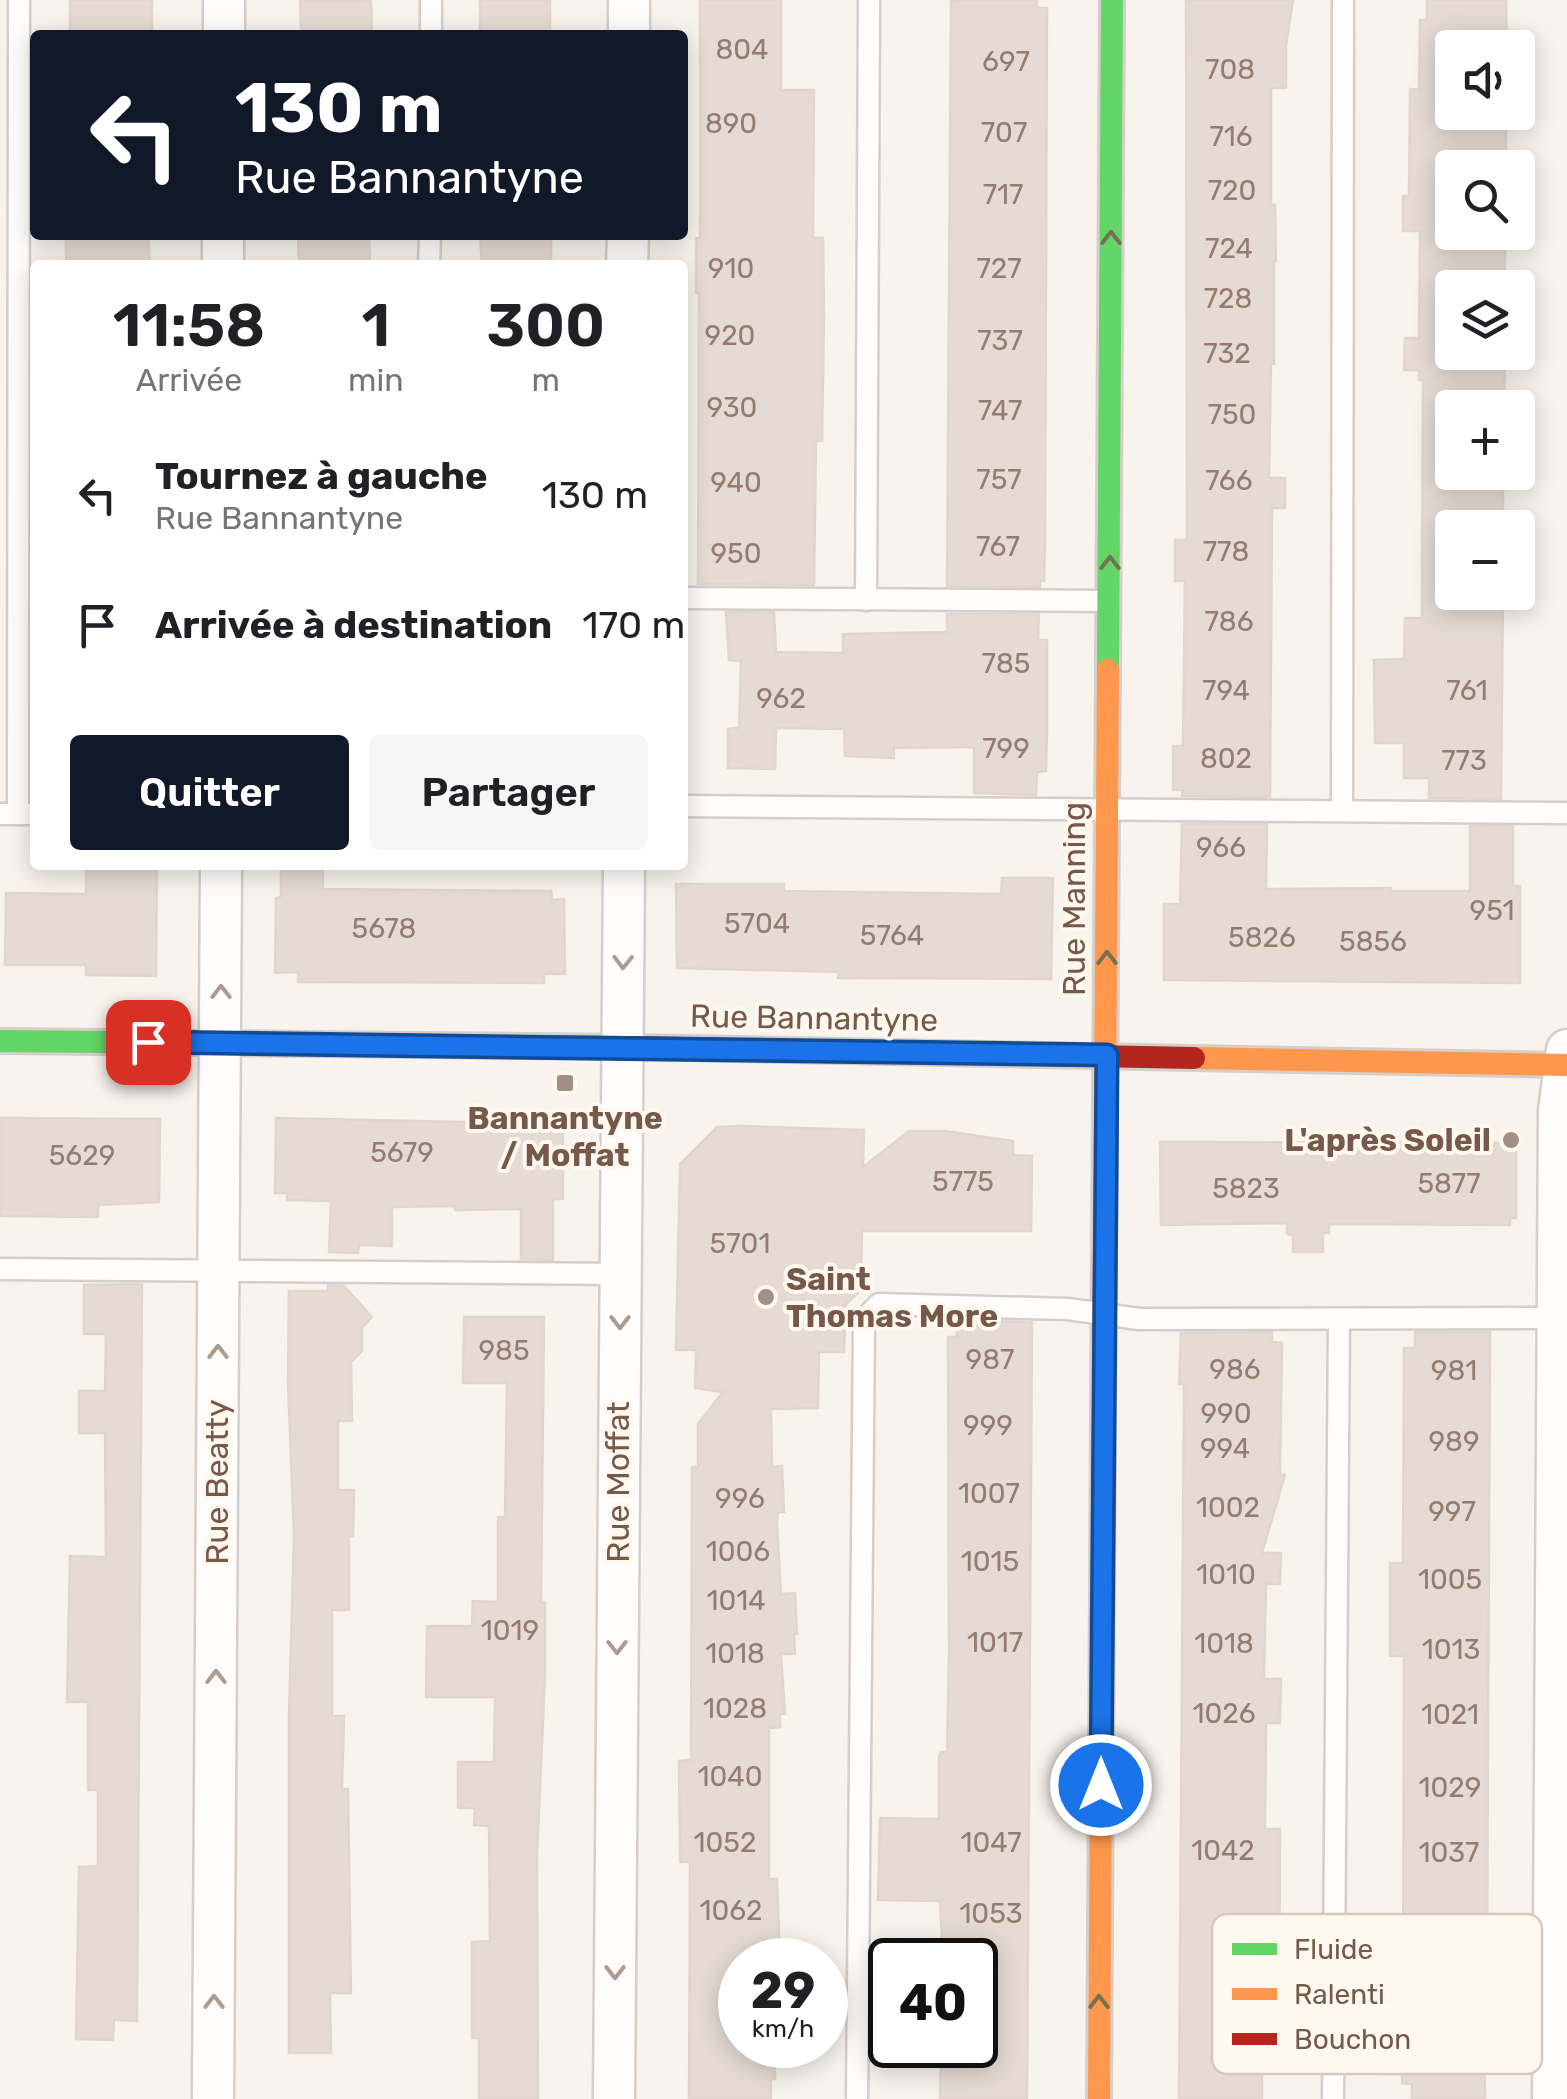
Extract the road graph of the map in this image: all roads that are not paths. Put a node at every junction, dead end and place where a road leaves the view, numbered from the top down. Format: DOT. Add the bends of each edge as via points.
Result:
graph roads {
  1 [pos="19,0"];
  2 [pos="224,0"];
  3 [pos="431,0"];
  4 [pos="629,0"];
  5 [pos="869,0"];
  6 [pos="1112,0"];
  7 [pos="1343,0"];
  8 [pos="224,30"];
  9 [pos="431,30"];
  10 [pos="629,30"];
  11 [pos="688,598"];
  12 [pos="866,600"];
  13 [pos="1109,601"];
  14 [pos="688,806"];
  15 [pos="1107,810"];
  16 [pos="1342,810"];
  17 [pos="1567,813"];
  18 [pos="18,814"];
  19 [pos="220,870"];
  20 [pos="624,870"];
  21 [pos="0,1041"];
  22 [pos="221,1042"];
  23 [pos="622,1047"];
  24 [pos="1107,1055"];
  25 [pos="1566,1060"];
  26 [pos="0,1269"];
  27 [pos="219,1269"];
  28 [pos="620,1274"];
  29 [pos="1104,1314"];
  30 [pos="1560,1318"];
  31 [pos="1339,1320"];
  32 [pos="1334,1914"];
  33 [pos="1333,2074"];
  34 [pos="213,2099"];
  35 [pos="614,2099"];
  36 [pos="857,2099"];
  37 [pos="1099,2099"];
  38 [pos="1333,2099"];
  39 [pos="1553,2099"];
  1 -- 18 [label="lane"];
  2 -- 8 [label="street"];
  3 -- 9 [label="lane"];
  4 -- 10 [label="street"];
  5 -- 12 [label="lane"];
  13 -- 6 [label="street, Rue Manning, one-way"];
  7 -- 16 [label="lane"];
  11 -- 12 [label="lane"];
  12 -- 13 [label="lane"];
  13 -- 15 [label="street, Rue Manning"];
  14 -- 15 [label="lane"];
  15 -- 16 [label="lane"];
  24 -- 15 [label="street, Rue Manning, one-way"];
  16 -- 17 [label="lane"];
  22 -- 19 [label="street, Rue Beatty, one-way"];
  20 -- 23 [label="street, Rue Moffat, one-way"];
  21 -- 22 [label="street, Rue Bannantyne"];
  22 -- 23 [label="street, Rue Bannantyne"];
  22 -- 27 [label="street, Rue Beatty"];
  23 -- 24 [label="street, Rue Bannantyne"];
  23 -- 28 [label="street, Rue Moffat"];
  24 -- 25 [label="street, Rue Bannantyne"];
  24 -- 29 [label="street, Rue Manning"];
  25 -- 30 [label="street" via="1559,1111"];
  26 -- 27 [label="lane"];
  27 -- 28 [label="lane"];
  34 -- 27 [label="street, Rue Beatty, one-way"];
  28 -- 35 [label="street, Rue Moffat, one-way"];
  29 -- 31 [label="lane"];
  29 -- 36 [label="lane" via="880,1304 864,1318"];
  37 -- 29 [label="street, Rue Manning, one-way"];
  30 -- 31 [label="lane"];
  30 -- 39 [label="street"];
  31 -- 32 [label="lane"];
  33 -- 38 [label="lane"];
}
